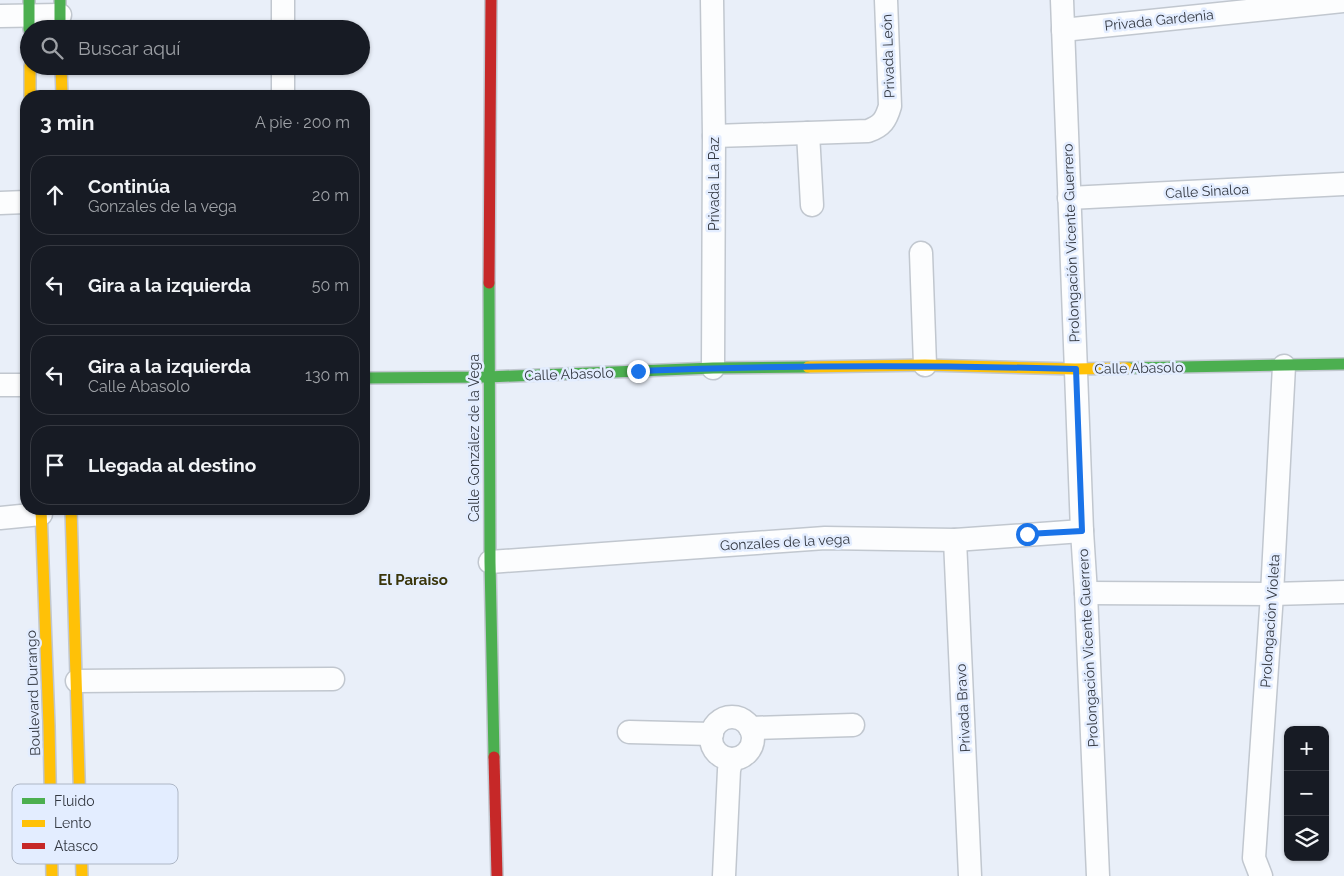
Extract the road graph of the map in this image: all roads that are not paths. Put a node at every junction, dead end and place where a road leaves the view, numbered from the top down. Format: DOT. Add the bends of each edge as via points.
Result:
graph roads {
  1 [pos="283,0"];
  2 [pos="491,0"];
  3 [pos="712,0"];
  4 [pos="886,0"];
  5 [pos="1062,0"];
  6 [pos="1344,1"];
  7 [pos="29,15"];
  8 [pos="60,15"];
  9 [pos="0,16"];
  10 [pos="283,20"];
  11 [pos="1064,30"];
  12 [pos="30,75"];
  13 [pos="61,75"];
  14 [pos="283,75"];
  15 [pos="30,90"];
  16 [pos="62,90"];
  17 [pos="283,90"];
  18 [pos="808,133"];
  19 [pos="714,136"];
  20 [pos="1344,184"];
  21 [pos="1069,198"];
  22 [pos="20,202"];
  23 [pos="0,204"];
  24 [pos="812,205"];
  25 [pos="921,253"];
  26 [pos="1344,364"];
  27 [pos="925,365"];
  28 [pos="1284,366"];
  29 [pos="713,368"];
  30 [pos="1076,369"];
  31 [pos="488,377"];
  32 [pos="370,378"];
  33 [pos="0,385"];
  34 [pos="20,385"];
  35 [pos="20,515"];
  36 [pos="41,515"];
  37 [pos="71,515"];
  38 [pos="0,518"];
  39 [pos="1082,531"];
  40 [pos="955,540"];
  41 [pos="490,562"];
  42 [pos="1344,592"];
  43 [pos="1086,593"];
  44 [pos="1272,594"];
  45 [pos="333,679"];
  46 [pos="77,681"];
  47 [pos="852,725"];
  48 [pos="750,728"];
  49 [pos="629,732"];
  50 [pos="712,734"];
  51 [pos="732,759"];
  52 [pos="50,784"];
  53 [pos="80,784"];
  54 [pos="498,876"];
  55 [pos="724,876"];
  56 [pos="970,876"];
  57 [pos="1098,876"];
  58 [pos="1260,876"];
  1 -- 10 [label="street"];
  2 -- 31 [label="street, Calle González de la Vega"];
  3 -- 19 [label="street, Privada La Paz"];
  4 -- 18 [label="street, Privada León" via="890,106 886,120 868,131"];
  5 -- 11 [label="street, Prolongación Vicente Guerrero"];
  6 -- 11 [label="street, Privada Gardenia"];
  7 -- 8 [label="street"];
  7 -- 9 [label="street"];
  11 -- 21 [label="street, Prolongación Vicente Guerrero"];
  12 -- 15 [label="street"];
  13 -- 16 [label="street"];
  14 -- 17 [label="street"];
  18 -- 19 [label="street, Privada León"];
  18 -- 24 [label="street"];
  19 -- 29 [label="street, Privada La Paz"];
  20 -- 21 [label="street, Calle Sinaloa"];
  21 -- 30 [label="street, Prolongación Vicente Guerrero"];
  22 -- 23 [label="street"];
  25 -- 27 [label="street"];
  26 -- 28 [label="street, Calle Abasolo"];
  27 -- 29 [label="street, Calle Abasolo"];
  27 -- 30 [label="street, Calle Abasolo"];
  28 -- 30 [label="street, Calle Abasolo"];
  28 -- 44 [label="street, Prolongación Violeta"];
  29 -- 31 [label="street, Calle Abasolo"];
  30 -- 39 [label="street, Prolongación Vicente Guerrero"];
  31 -- 32 [label="street, Calle Abasolo"];
  31 -- 41 [label="street, Calle González de la Vega"];
  33 -- 34 [label="street"];
  35 -- 38 [label="street"];
  36 -- 52 [label="street, Boulevard Durango"];
  37 -- 46 [label="street"];
  39 -- 40 [label="street, Gonzales de la vega"];
  39 -- 43 [label="street, Prolongación Vicente Guerrero"];
  40 -- 41 [label="street, Gonzales de la vega" via="825,538"];
  40 -- 56 [label="street, Privada Bravo"];
  41 -- 54 [label="street, Calle González de la Vega"];
  42 -- 44 [label="street"];
  43 -- 44 [label="street"];
  43 -- 57 [label="street, Prolongación Vicente Guerrero"];
  44 -- 58 [label="street, Prolongación Violeta" via="1254,858"];
  45 -- 46 [label="street"];
  46 -- 53 [label="street"];
  47 -- 48 [label="street"];
  48 -- 50 [label="street" via="743,720 726,718 717,724"];
  48 -- 51 [label="street" via="753,738 750,749"];
  49 -- 50 [label="street"];
  50 -- 51 [label="street" via="715,749"];
  51 -- 55 [label="street"];
}
